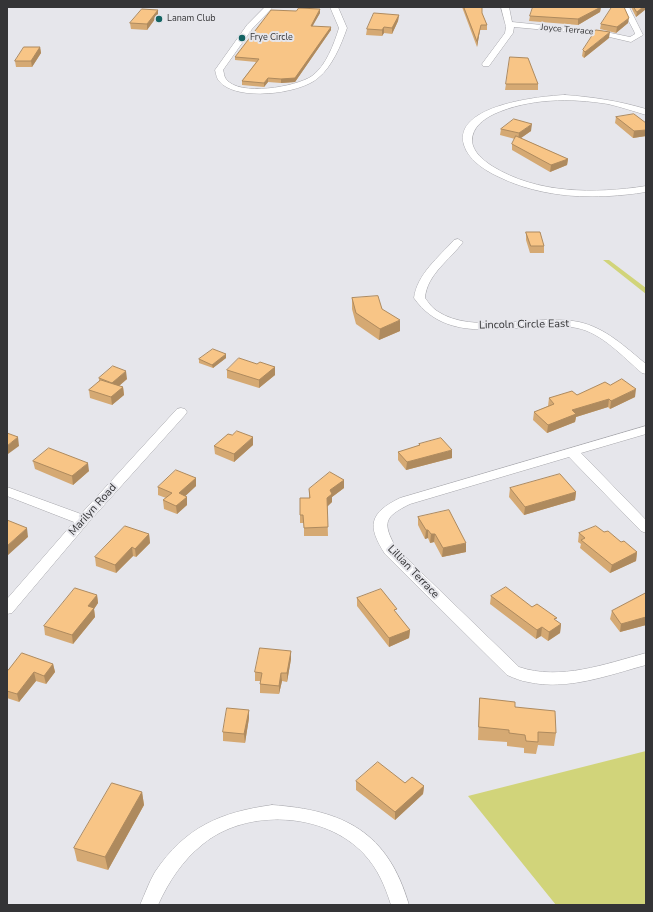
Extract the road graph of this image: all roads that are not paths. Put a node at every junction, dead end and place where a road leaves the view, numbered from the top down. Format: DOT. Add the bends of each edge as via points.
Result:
graph roads {
  1 [pos="269,7"];
  2 [pos="334,7"];
  3 [pos="505,7"];
  4 [pos="625,7"];
  5 [pos="510,24"];
  6 [pos="486,64"];
  7 [pos="646,112"];
  8 [pos="646,189"];
  9 [pos="458,242"];
  10 [pos="646,370"];
  11 [pos="181,412"];
  12 [pos="646,430"];
  13 [pos="572,452"];
  14 [pos="7,491"];
  15 [pos="83,520"];
  16 [pos="646,528"];
  17 [pos="7,609"];
  18 [pos="646,659"];
  19 [pos="149,905"];
  20 [pos="400,905"];
  1 -- 2 [label="street" via="243,36 219,70 224,83 247,90 272,91 291,88 314,78 343,28"];
  3 -- 5 [label="street"];
  4 -- 5 [label="street, Joyce Terrace" via="639,35 631,40 602,33"];
  5 -- 6 [label="street" via="506,39"];
  7 -- 8 [label="street" via="595,100 562,98 530,101 503,107 482,117 470,130 468,144 472,152 487,166 528,184 558,191 583,193 621,193"];
  9 -- 10 [label="street, Lincoln Circle East" via="427,277 418,293 429,310 446,319 476,326 556,322 579,325 600,333"];
  11 -- 15 [label="street, Marilyn Road"];
  12 -- 13 [label="street, Lillian Terrace"];
  13 -- 16 [label="street"];
  13 -- 18 [label="street, Lillian Terrace" via="390,507 383,514 379,524 381,535 390,551 513,671 521,675 543,680 560,678 583,675"];
  14 -- 15 [label="street"];
  15 -- 17 [label="street, Marilyn Road"];
  19 -- 20 [label="street" via="154,888 166,868 200,835 244,816 268,812 316,817 338,826 357,838 374,853 388,872"];
}
